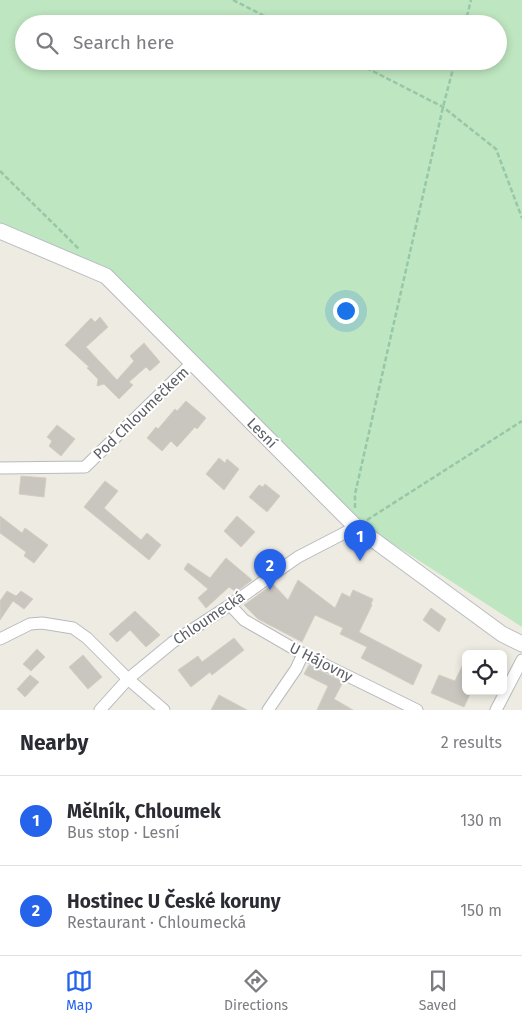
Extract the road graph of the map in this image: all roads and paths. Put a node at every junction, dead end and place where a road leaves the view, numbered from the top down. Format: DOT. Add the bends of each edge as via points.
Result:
graph roads {
  1 [pos="233,0"];
  2 [pos="471,0"];
  3 [pos="262,15"];
  4 [pos="467,15"];
  5 [pos="371,70"];
  6 [pos="453,70"];
  7 [pos="443,107"];
  8 [pos="0,170"];
  9 [pos="522,218"];
  10 [pos="0,231"];
  11 [pos="80,250"];
  12 [pos="193,362"];
  13 [pos="522,421"];
  14 [pos="0,468"];
  15 [pos="356,527"];
  16 [pos="230,605"];
  17 [pos="0,639"];
  18 [pos="522,644"];
  19 [pos="302,654"];
  20 [pos="522,660"];
  21 [pos="128,679"];
  22 [pos="100,710"];
  23 [pos="164,710"];
  24 [pos="268,710"];
  25 [pos="417,710"];
  26 [pos="496,710"];
  1 -- 3 [label="path"];
  2 -- 4 [label="path"];
  5 -- 7 [label="path"];
  6 -- 7 [label="path"];
  7 -- 9 [label="path" via="496,149"];
  7 -- 15 [label="path" via="356,494"];
  8 -- 11 [label="path"];
  10 -- 12 [label="street, Lesní" via="106,276"];
  12 -- 14 [label="street, Pod Chloumečkem" via="85,467"];
  12 -- 15 [label="street, Lesní"];
  13 -- 15 [label="path"];
  15 -- 16 [label="street, Chloumecká" via="298,557"];
  15 -- 18 [label="street, Lesní" via="502,634"];
  16 -- 19 [label="street, U Hájovny" via="244,620"];
  16 -- 21 [label="street, Chloumecká" via="174,642"];
  17 -- 21 [label="street" via="30,624 73,628"];
  19 -- 24 [label="street" via="296,669"];
  19 -- 25 [label="street, U Hájovny"];
  20 -- 26 [label="street"];
  21 -- 22 [label="street, Chloumecká"];
  21 -- 23 [label="street"];
}
